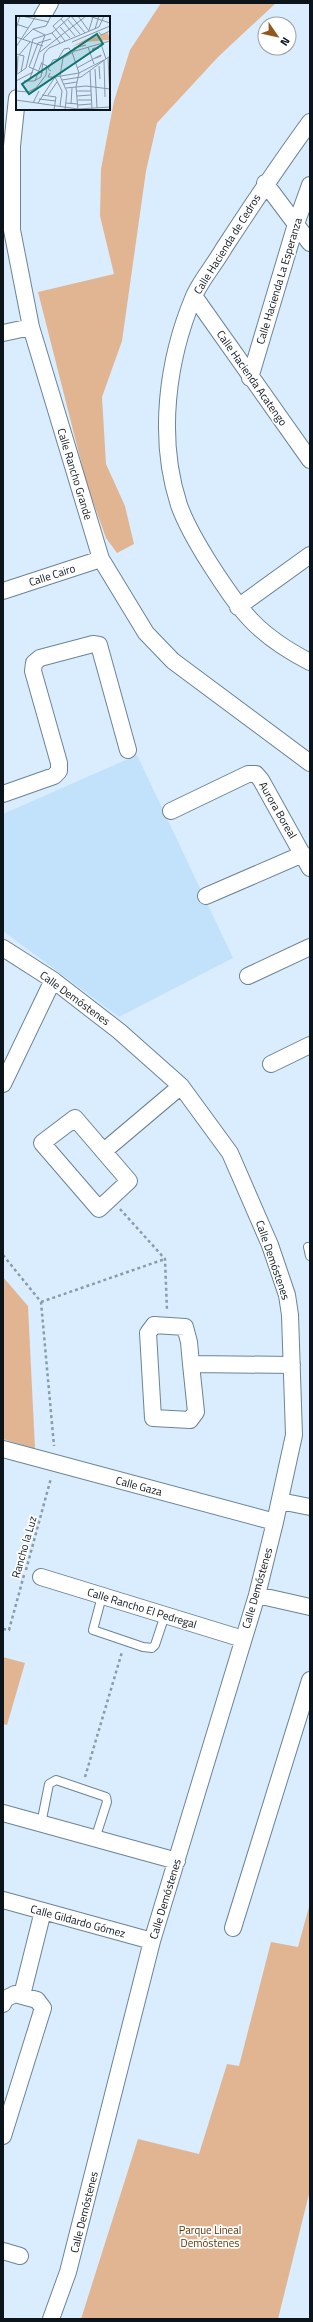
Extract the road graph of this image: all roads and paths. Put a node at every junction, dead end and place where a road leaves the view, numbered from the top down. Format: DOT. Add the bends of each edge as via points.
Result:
graph roads {
  1 [pos="50,3"];
  2 [pos="43,16"];
  3 [pos="16,108"];
  4 [pos="310,122"];
  5 [pos="265,183"];
  6 [pos="310,185"];
  7 [pos="296,224"];
  8 [pos="7,231"];
  9 [pos="310,243"];
  10 [pos="194,296"];
  11 [pos="31,327"];
  12 [pos="3,333"];
  13 [pos="250,378"];
  14 [pos="310,460"];
  15 [pos="310,555"];
  16 [pos="101,559"];
  17 [pos="3,591"];
  18 [pos="238,607"];
  19 [pos="310,662"];
  20 [pos="128,750"];
  21 [pos="310,763"];
  22 [pos="3,794"];
  23 [pos="171,811"];
  24 [pos="303,854"];
  25 [pos="310,868"];
  26 [pos="206,896"];
  27 [pos="310,947"];
  28 [pos="3,948"];
  29 [pos="248,976"];
  30 [pos="53,980"];
  31 [pos="310,1046"];
  32 [pos="271,1064"];
  33 [pos="3,1084"];
  34 [pos="181,1086"];
  35 [pos="104,1152"];
  36 [pos="110,1198"];
  37 [pos="308,1247"];
  38 [pos="3,1255"];
  39 [pos="310,1256"];
  40 [pos="165,1259"];
  41 [pos="41,1302"];
  42 [pos="168,1325"];
  43 [pos="191,1364"];
  44 [pos="292,1365"];
  45 [pos="3,1449"];
  46 [pos="56,1464"];
  47 [pos="280,1501"];
  48 [pos="310,1507"];
  49 [pos="275,1522"];
  50 [pos="40,1577"];
  51 [pos="257,1595"];
  52 [pos="102,1596"];
  53 [pos="310,1607"];
  54 [pos="165,1615"];
  55 [pos="3,1629"];
  56 [pos="243,1639"];
  57 [pos="126,1642"];
  58 [pos="310,1680"];
  59 [pos="82,1788"];
  60 [pos="3,1813"];
  61 [pos="41,1824"];
  62 [pos="95,1839"];
  63 [pos="177,1861"];
  64 [pos="3,1900"];
  65 [pos="43,1911"];
  66 [pos="233,1928"];
  67 [pos="152,1941"];
  68 [pos="22,1996"];
  69 [pos="3,2004"];
  70 [pos="3,2136"];
  71 [pos="3,2251"];
  72 [pos="20,2256"];
  73 [pos="51,2319"];
  1 -- 2 [label="street"];
  3 -- 8 [label="street, Calle Rancho Grande"];
  4 -- 5 [label="street, Calle Hacienda de Cedros"];
  5 -- 7 [label="street"];
  5 -- 10 [label="street, Calle Hacienda de Cedros"];
  6 -- 7 [label="street, Calle Hacienda La Esperanza"];
  7 -- 9 [label="street"];
  7 -- 13 [label="street, Calle Hacienda La Esperanza"];
  8 -- 11 [label="street, Calle Rancho Grande"];
  10 -- 13 [label="street, Calle Hacienda Acatengo"];
  10 -- 18 [label="street, Calle Hacienda de Cedros" via="171,374 167,430 170,465 179,505 196,543"];
  11 -- 12 [label="street"];
  11 -- 16 [label="street, Calle Rancho Grande"];
  13 -- 14 [label="street, Calle Hacienda Acatengo"];
  15 -- 18 [label="street"];
  16 -- 17 [label="street, Calle Cairo"];
  16 -- 21 [label="street, Calle Rancho Grande" via="146,633 157,646 173,661"];
  18 -- 19 [label="street, Calle Hacienda de Cedros" via="274,642"];
  20 -- 22 [label="street" via="102,648 93,644 40,658 34,663 33,671 59,763 59,771 54,776"];
  23 -- 24 [label="street, Aurora Boreal" via="248,774 256,774"];
  24 -- 25 [label="street, Aurora Boreal"];
  24 -- 26 [label="street"];
  27 -- 29 [label="street"];
  28 -- 30 [label="street, Calle Demóstenes"];
  30 -- 33 [label="street"];
  30 -- 34 [label="street, Calle Demóstenes" via="119,1031"];
  31 -- 32 [label="street"];
  34 -- 35 [label="street"];
  34 -- 44 [label="street, Calle Demóstenes" via="230,1153 270,1245 287,1295"];
  35 -- 36 [label="street" via="129,1181"];
  35 -- 36 [label="street" via="75,1118 42,1142 99,1209"];
  36 -- 40 [label="path"];
  37 -- 39 [label="lane"];
  38 -- 41 [label="path"];
  40 -- 41 [label="path"];
  40 -- 42 [label="path"];
  41 -- 46 [label="path"];
  42 -- 43 [label="street" via="183,1326 186,1329"];
  42 -- 43 [label="street" via="154,1325 148,1333 153,1418 190,1420 194,1416 196,1412"];
  43 -- 44 [label="street"];
  44 -- 47 [label="street, Calle Demóstenes" via="294,1435"];
  45 -- 46 [label="street, Calle Gaza"];
  46 -- 49 [label="street, Calle Gaza"];
  46 -- 55 [label="path, Rancho la Luz" via="9,1630"];
  47 -- 48 [label="street"];
  47 -- 49 [label="street, Calle Demóstenes"];
  49 -- 51 [label="street, Calle Demóstenes"];
  50 -- 52 [label="street, Calle Rancho El Pedregal"];
  51 -- 53 [label="street"];
  51 -- 56 [label="street, Calle Demóstenes"];
  52 -- 54 [label="street, Calle Rancho El Pedregal"];
  52 -- 57 [label="lane" via="93,1630"];
  54 -- 56 [label="street, Calle Rancho El Pedregal"];
  54 -- 57 [label="lane" via="157,1641 152,1648"];
  56 -- 63 [label="street, Calle Demóstenes"];
  57 -- 59 [label="path"];
  58 -- 66 [label="street"];
  59 -- 61 [label="lane" via="52,1780"];
  59 -- 62 [label="lane" via="106,1799"];
  60 -- 61 [label="street"];
  61 -- 62 [label="street"];
  62 -- 63 [label="street"];
  63 -- 67 [label="street, Calle Demóstenes"];
  64 -- 65 [label="street, Calle Gildardo Gómez"];
  65 -- 67 [label="street, Calle Gildardo Gómez"];
  65 -- 68 [label="street"];
  67 -- 73 [label="street, Calle Demóstenes" via="68,2272"];
  68 -- 69 [label="street" via="11,1994"];
  68 -- 70 [label="street" via="38,2000 43,2008"];
  71 -- 72 [label="street"];
}
